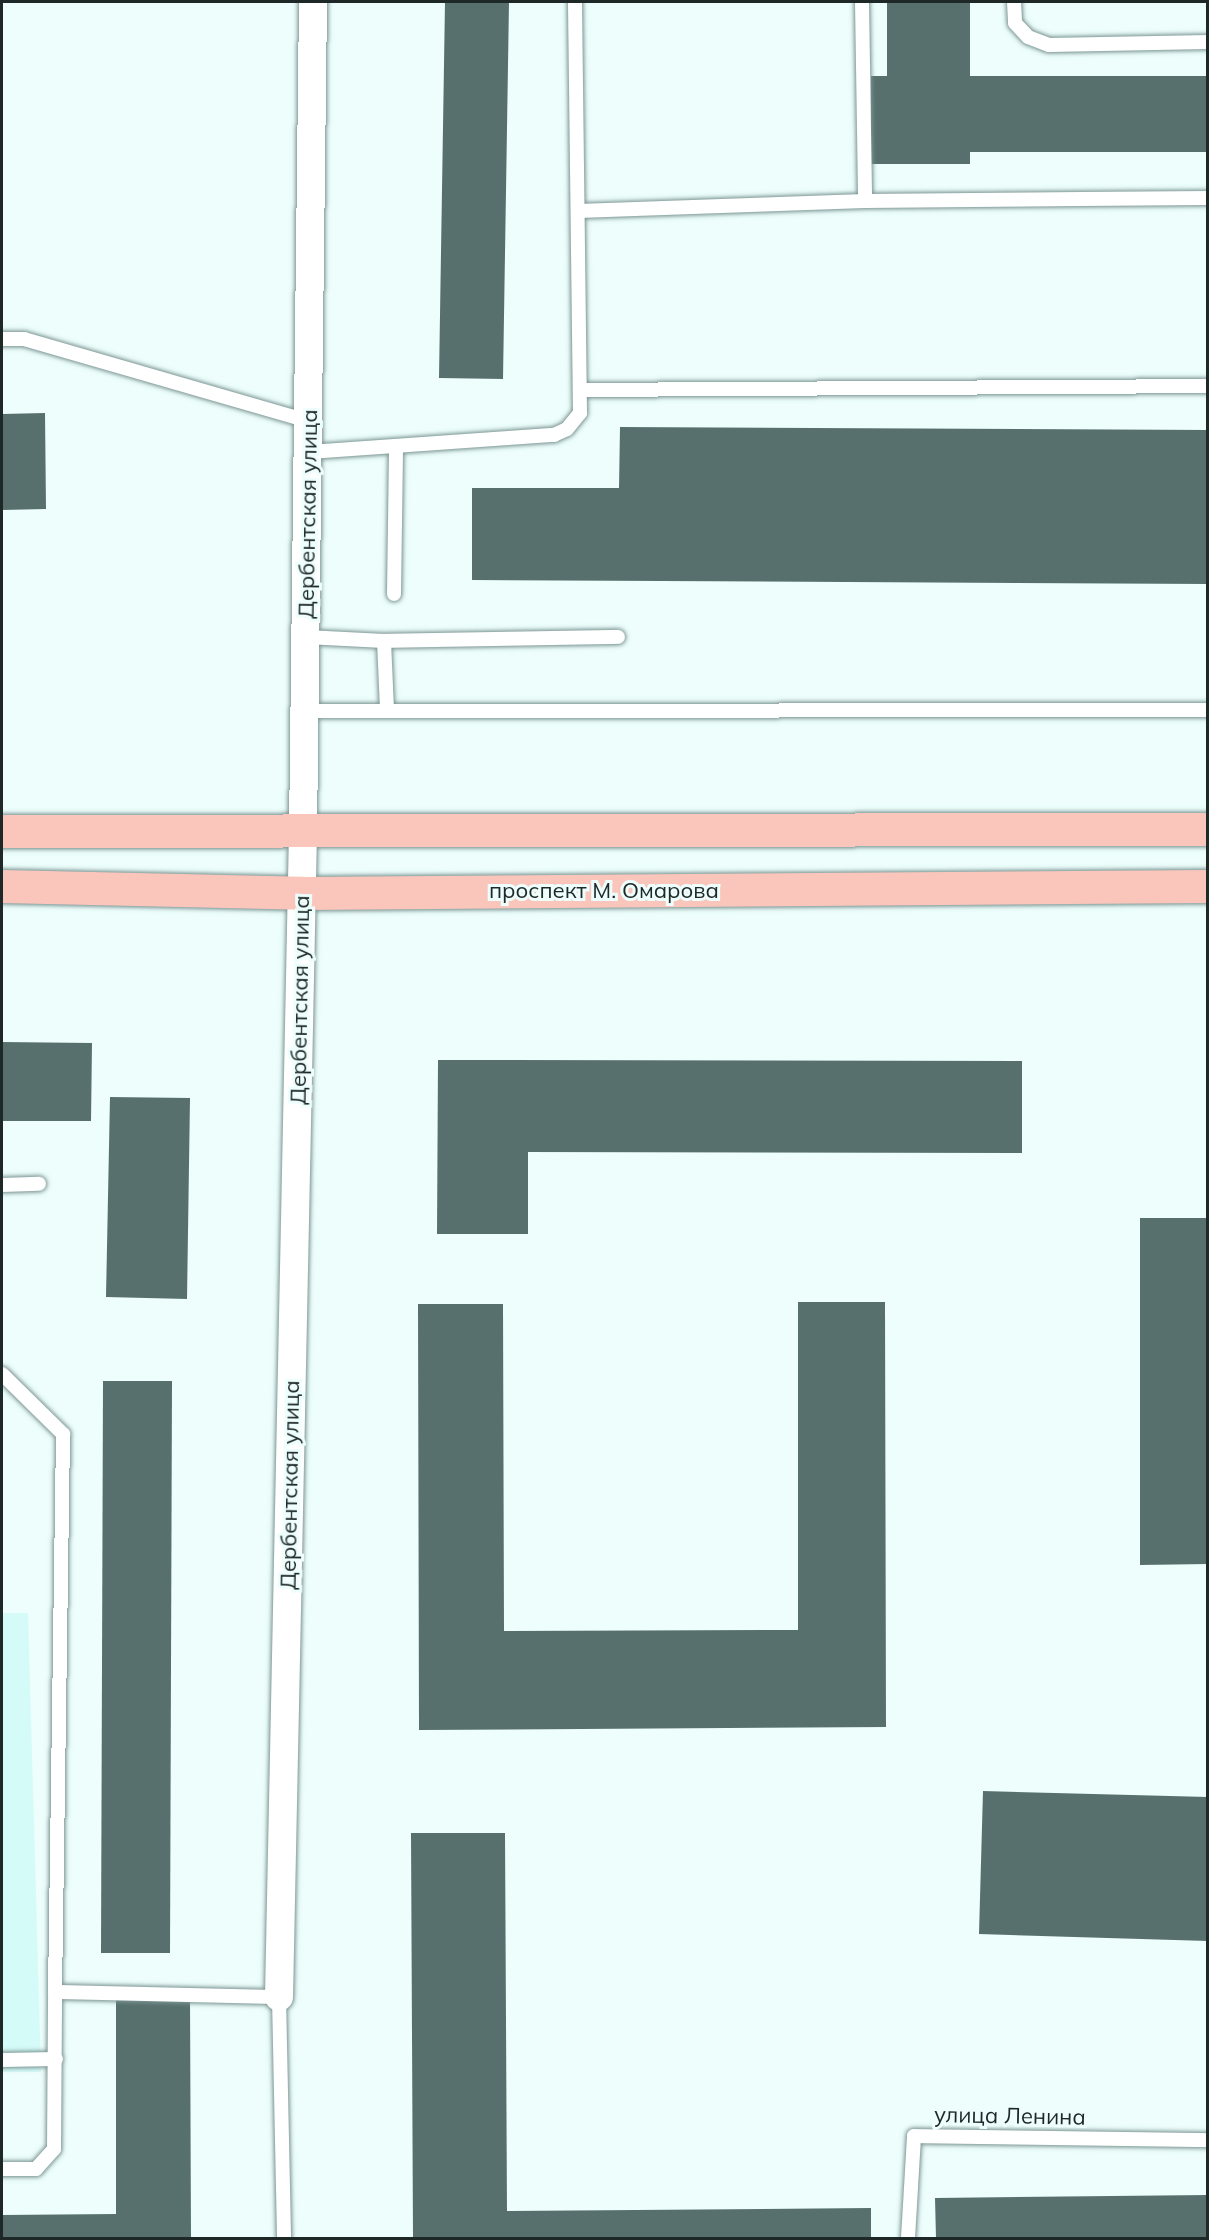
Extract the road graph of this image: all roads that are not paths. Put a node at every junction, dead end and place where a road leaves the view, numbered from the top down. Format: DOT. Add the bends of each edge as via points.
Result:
graph roads {
  1 [pos="313,2"];
  2 [pos="575,2"];
  3 [pos="862,2"];
  4 [pos="1014,2"];
  5 [pos="1208,42"];
  6 [pos="1208,198"];
  7 [pos="865,201"];
  8 [pos="578,211"];
  9 [pos="2,339"];
  10 [pos="1208,386"];
  11 [pos="580,390"];
  12 [pos="309,421"];
  13 [pos="396,446"];
  14 [pos="309,452"];
  15 [pos="394,594"];
  16 [pos="306,637"];
  17 [pos="618,637"];
  18 [pos="384,641"];
  19 [pos="1208,710"];
  20 [pos="305,711"];
  21 [pos="387,711"];
  22 [pos="1208,829"];
  23 [pos="2,831"];
  24 [pos="303,832"];
  25 [pos="2,886"];
  26 [pos="1208,886"];
  27 [pos="302,893"];
  28 [pos="39,1184"];
  29 [pos="2,1185"];
  30 [pos="2,1374"];
  31 [pos="55,1992"];
  32 [pos="279,1997"];
  33 [pos="56,2059"];
  34 [pos="2,2060"];
  35 [pos="1208,2140"];
  36 [pos="2,2169"];
  37 [pos="284,2238"];
  38 [pos="908,2238"];
  1 -- 12 [label="street, Дербентская улица"];
  2 -- 8 [label="lane"];
  3 -- 7 [label="lane"];
  4 -- 5 [label="lane" via="1015,22 1028,38 1049,45"];
  6 -- 7 [label="lane"];
  7 -- 8 [label="lane"];
  8 -- 11 [label="lane"];
  9 -- 12 [label="lane" via="24,339"];
  10 -- 11 [label="lane"];
  11 -- 13 [label="lane" via="580,413 567,429 554,435"];
  12 -- 14 [label="street, Дербентская улица"];
  13 -- 14 [label="lane"];
  13 -- 15 [label="lane"];
  14 -- 16 [label="street, Дербентская улица"];
  16 -- 18 [label="lane"];
  16 -- 20 [label="street, Дербентская улица"];
  17 -- 18 [label="lane"];
  18 -- 21 [label="lane"];
  19 -- 21 [label="lane"];
  20 -- 21 [label="lane"];
  20 -- 24 [label="street, Дербентская улица"];
  22 -- 24 [label="main road"];
  23 -- 24 [label="main road"];
  24 -- 27 [label="street, Дербентская улица"];
  25 -- 27 [label="main road, проспект М. Омарова"];
  26 -- 27 [label="main road, проспект М. Омарова"];
  27 -- 32 [label="street, Дербентская улица"];
  28 -- 29 [label="lane"];
  30 -- 31 [label="lane" via="63,1434"];
  31 -- 32 [label="lane"];
  31 -- 33 [label="lane"];
  32 -- 37 [label="lane"];
  33 -- 34 [label="lane"];
  33 -- 36 [label="lane" via="54,2149 36,2169"];
  35 -- 38 [label="lane, улица Ленина" via="914,2136"];
}
